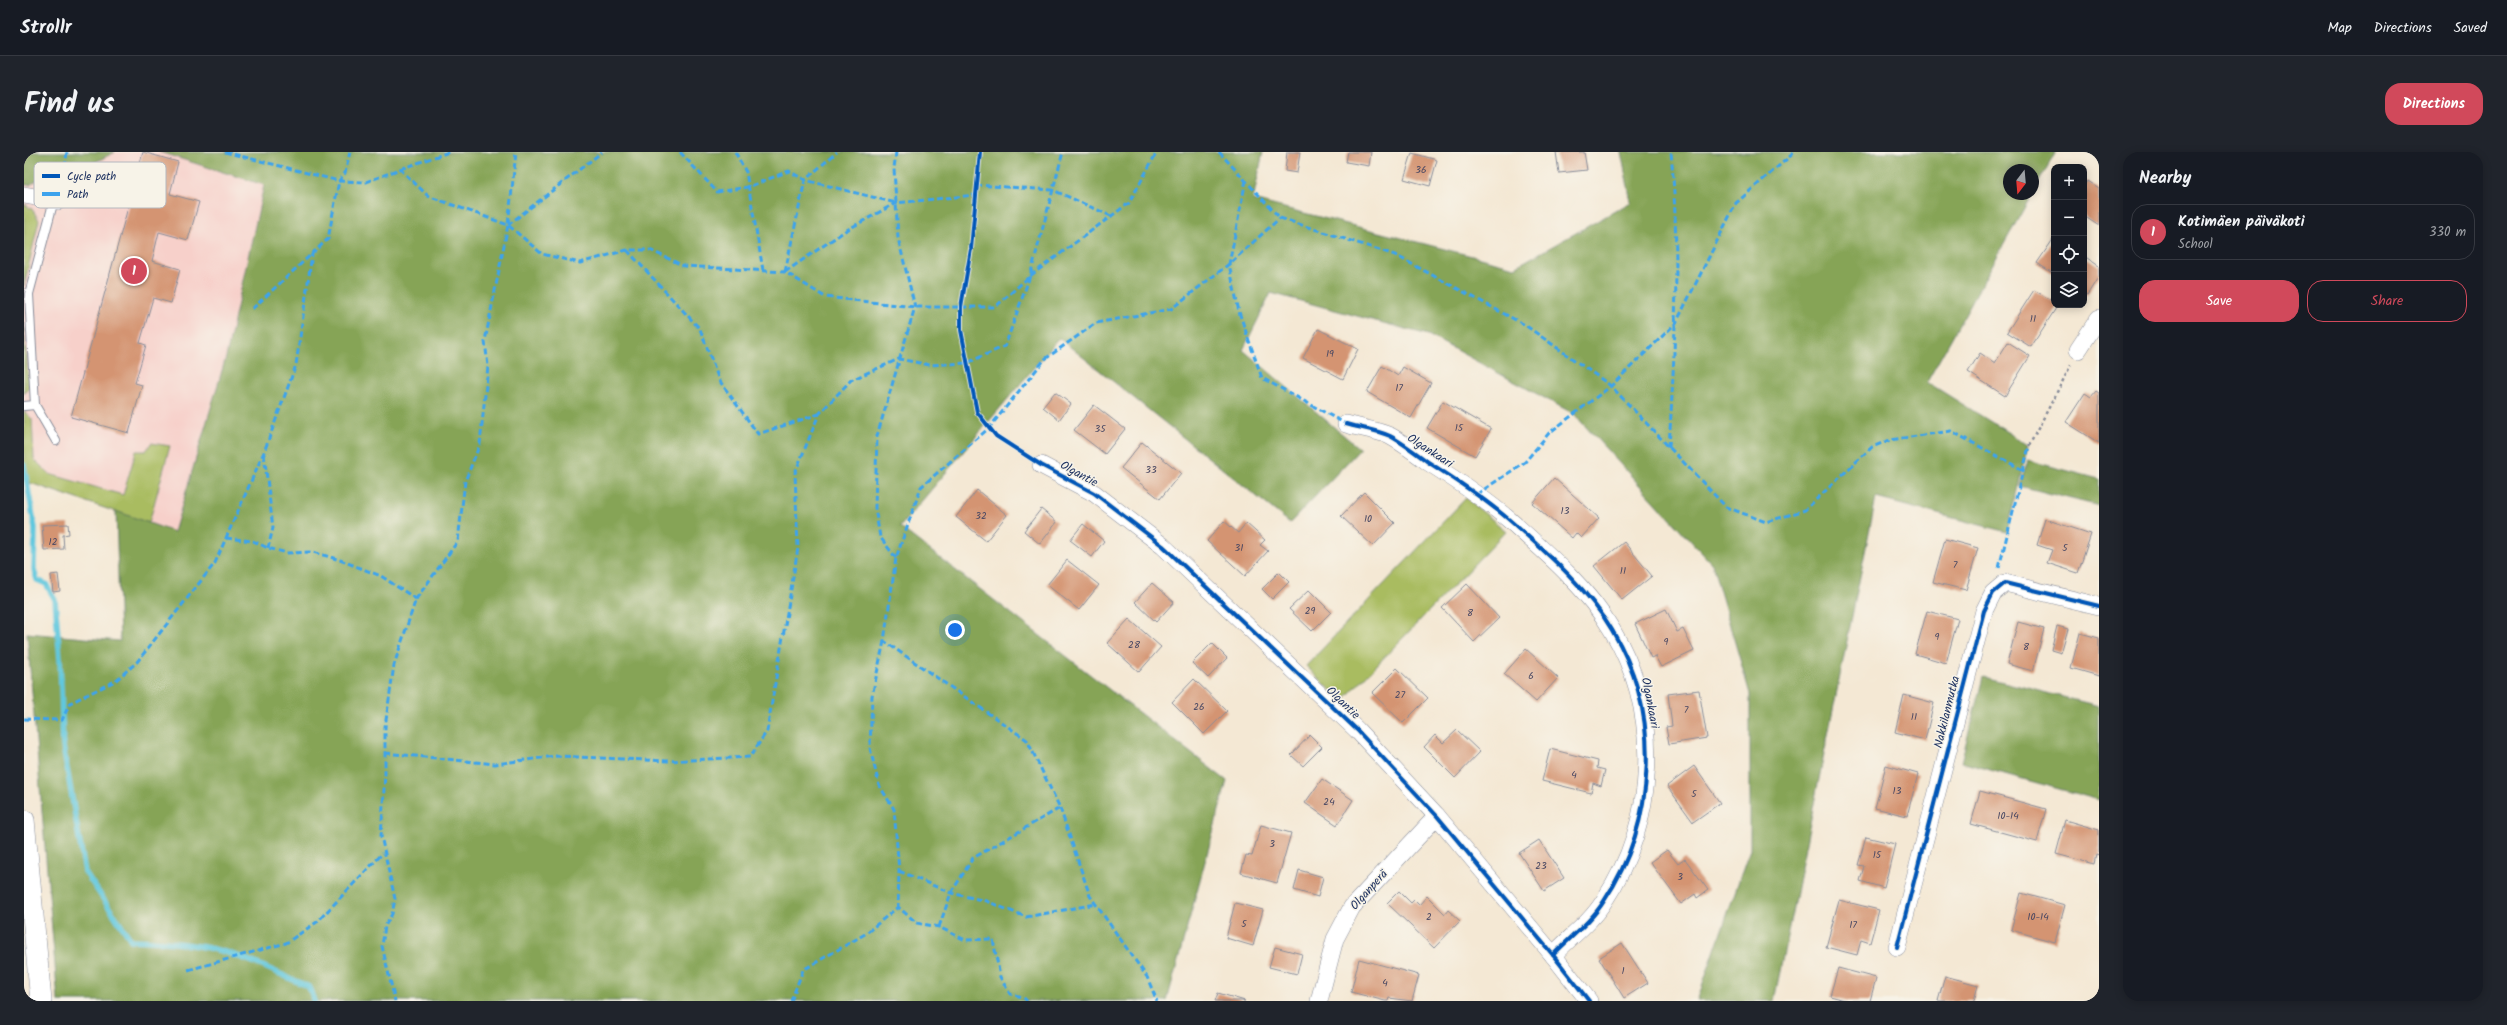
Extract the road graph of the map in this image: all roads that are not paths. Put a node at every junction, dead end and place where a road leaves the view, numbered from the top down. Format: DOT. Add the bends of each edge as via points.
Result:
graph roads {
  1 [pos="52,208"];
  2 [pos="2099,318"];
  3 [pos="2078,350"];
  4 [pos="30,405"];
  5 [pos="1346,424"];
  6 [pos="56,441"];
  7 [pos="1041,465"];
  8 [pos="2099,606"];
  9 [pos="1437,816"];
  10 [pos="24,820"];
  11 [pos="1897,947"];
  12 [pos="1553,955"];
  13 [pos="40,1001"];
  14 [pos="1319,1001"];
  15 [pos="1588,1001"];
  1 -- 4 [label="lane" via="29,294"];
  2 -- 3 [label="street"];
  4 -- 6 [label="lane"];
  5 -- 12 [label="street, Olgankaari" via="1389,436 1486,500 1536,543 1577,585 1612,629 1633,671 1643,713 1648,753 1646,792 1637,827 1623,868 1604,902 1584,926"];
  7 -- 9 [label="street, Olgantie" via="1094,493 1163,546 1357,730"];
  8 -- 11 [label="street, Nakkilanmutka" via="2006,583 1993,593 1984,611"];
  9 -- 12 [label="street, Olgantie"];
  9 -- 14 [label="street, Olganperä" via="1352,907 1335,939"];
  10 -- 13 [label="street"];
  12 -- 15 [label="street, Olgantie"];
}
